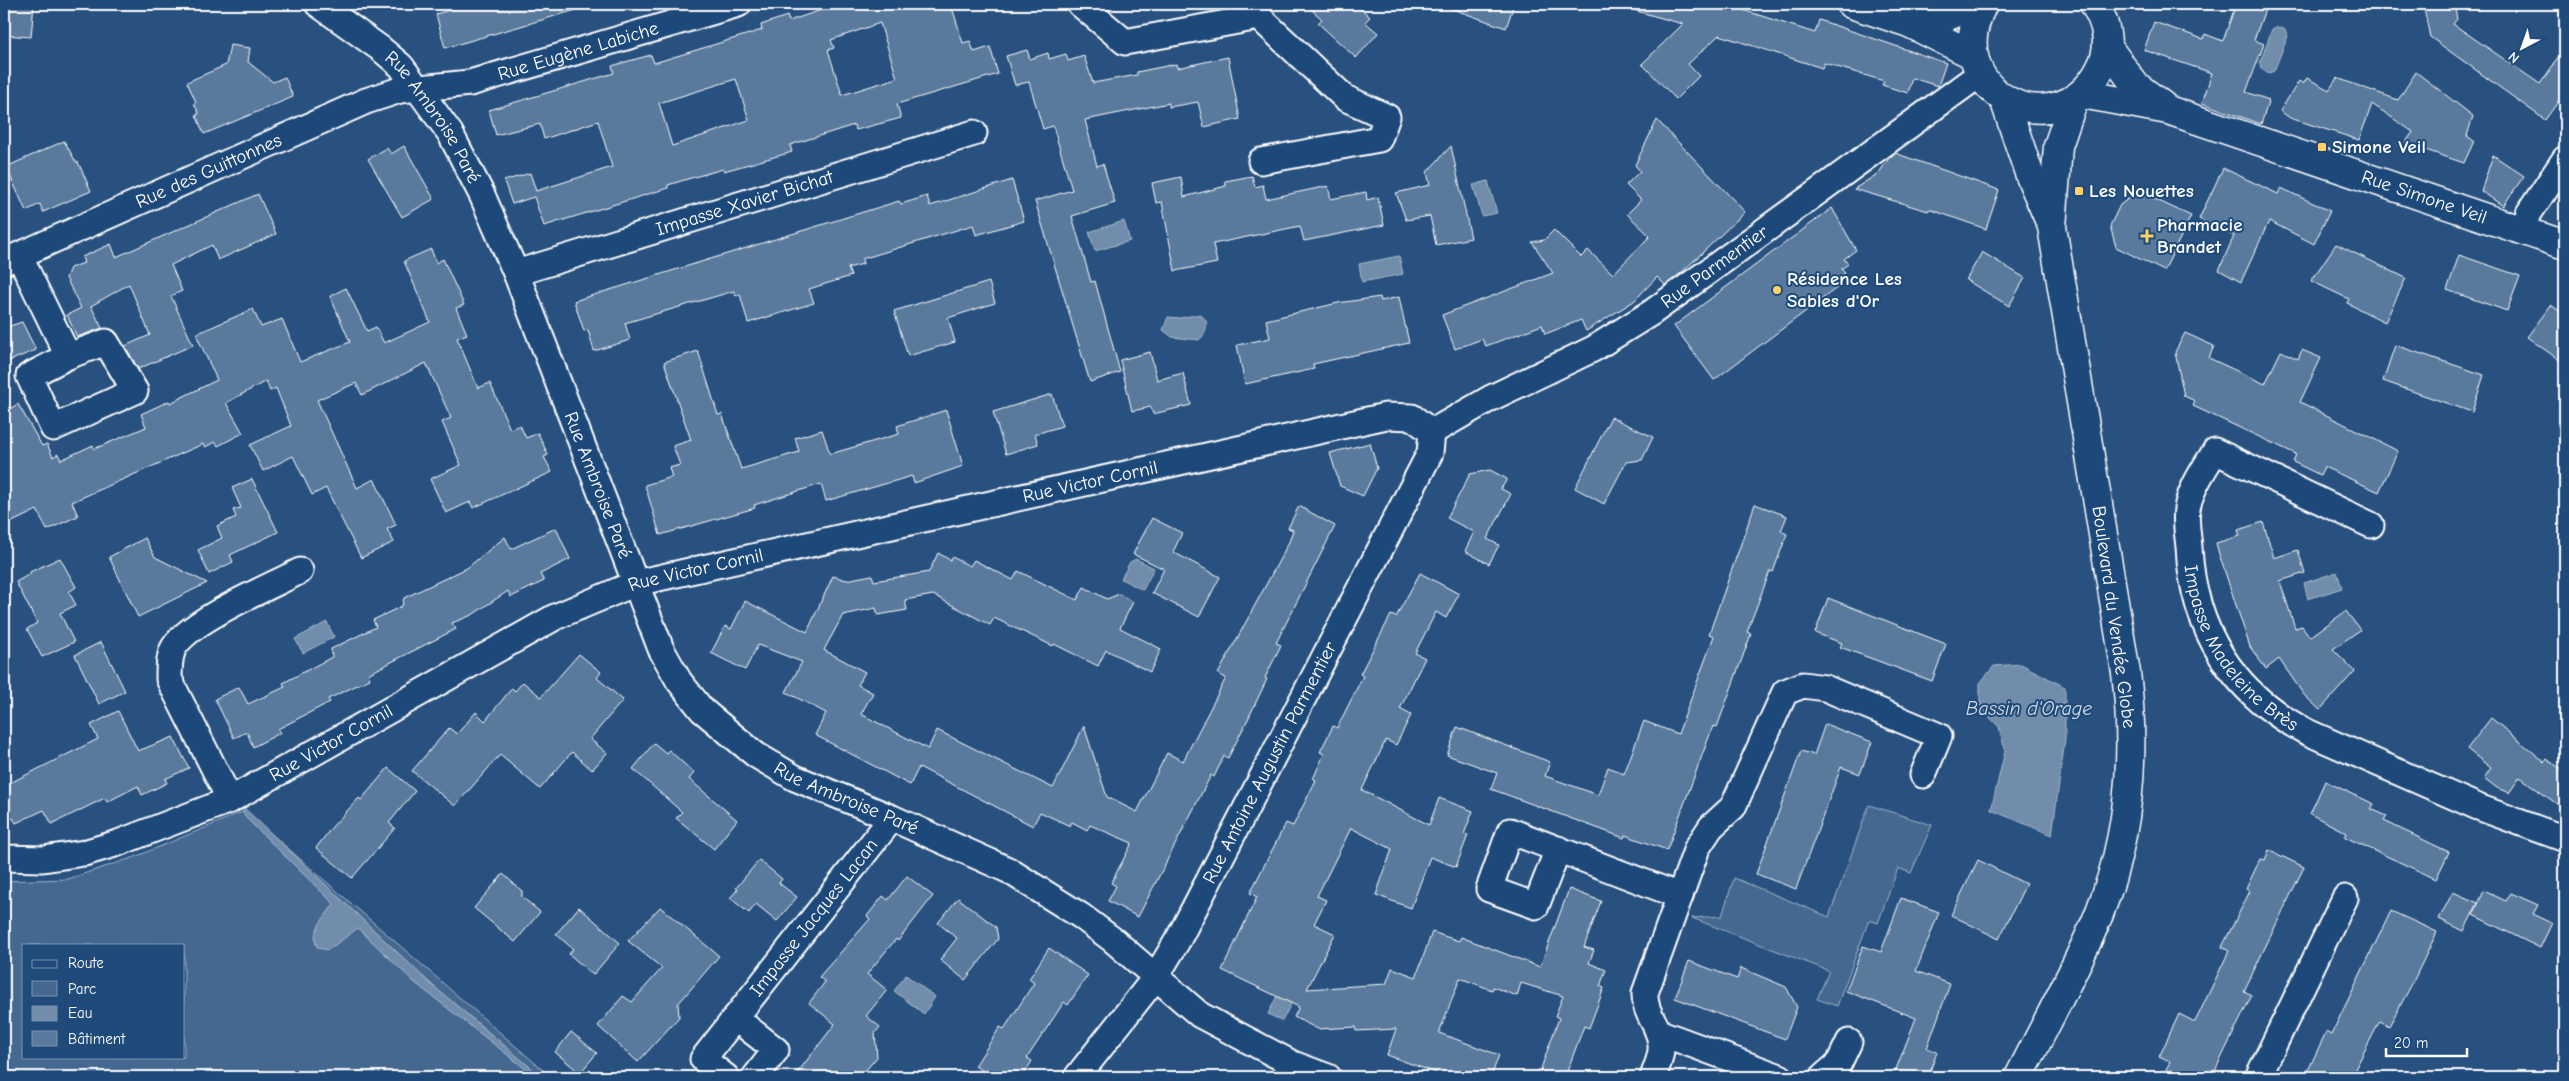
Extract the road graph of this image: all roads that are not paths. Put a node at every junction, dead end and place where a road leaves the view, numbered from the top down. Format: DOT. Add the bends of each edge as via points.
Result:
graph roads {
  1 [pos="318,4"];
  2 [pos="738,4"];
  3 [pos="1080,4"];
  4 [pos="1851,4"];
  5 [pos="1982,4"];
  6 [pos="2094,4"];
  7 [pos="1909,23"];
  8 [pos="2107,46"];
  9 [pos="1976,65"];
  10 [pos="417,88"];
  11 [pos="2078,97"];
  12 [pos="2004,99"];
  13 [pos="2168,110"];
  14 [pos="974,133"];
  15 [pos="2565,160"];
  16 [pos="1261,161"];
  17 [pos="2052,227"];
  18 [pos="2524,231"];
  19 [pos="2565,245"];
  20 [pos="12,259"];
  21 [pos="516,273"];
  22 [pos="68,356"];
  23 [pos="1432,432"];
  24 [pos="2371,525"];
  25 [pos="300,571"];
  26 [pos="636,583"];
  27 [pos="1923,775"];
  28 [pos="230,800"];
  29 [pos="892,818"];
  30 [pos="2565,839"];
  31 [pos="1558,849"];
  32 [pos="4,858"];
  33 [pos="1680,896"];
  34 [pos="2345,898"];
  35 [pos="1155,978"];
  36 [pos="735,1018"];
  37 [pos="1658,1032"];
  38 [pos="1849,1042"];
  39 [pos="726,1077"];
  40 [pos="755,1077"];
  41 [pos="1077,1077"];
  42 [pos="1328,1077"];
  43 [pos="1653,1077"];
  44 [pos="1780,1077"];
  45 [pos="1823,1077"];
  46 [pos="2019,1077"];
  47 [pos="2258,1077"];
  1 -- 10 [label="street, Rue Ambroise Paré" via="381,49"];
  2 -- 10 [label="street, Rue Eugène Labiche" via="470,83"];
  3 -- 16 [label="street" via="1125,42 1259,17 1345,98 1387,117 1379,139"];
  4 -- 7 [label="main road"];
  5 -- 7 [label="main road" via="1945,17"];
  5 -- 9 [label="main road" via="1973,28"];
  6 -- 8 [label="main road" via="2103,17"];
  7 -- 9 [label="main road"];
  8 -- 11 [label="main road" via="2103,64 2094,80"];
  8 -- 13 [label="main road, Rue Simone Veil" via="2135,85"];
  9 -- 12 [label="main road" via="1991,88"];
  9 -- 23 [label="street, Rue Parmentier" via="1860,162 1651,313 1593,349 1491,398"];
  10 -- 20 [label="street, Rue des Guittonnes" via="366,101"];
  10 -- 21 [label="street, Rue Ambroise Paré" via="450,133 482,195"];
  11 -- 12 [label="main road" via="2051,108 2027,108"];
  11 -- 13 [label="main road, Rue Simone Veil"];
  11 -- 17 [label="main road, Boulevard du Vendée Globe" via="2057,154"];
  12 -- 17 [label="main road, Boulevard du Vendée Globe" via="2030,176"];
  13 -- 18 [label="main road, Rue Simone Veil"];
  14 -- 21 [label="street, Impasse Xavier Bichat"];
  15 -- 18 [label="street" via="2529,213"];
  17 -- 46 [label="main road, Boulevard du Vendée Globe" via="2126,673 2132,760 2123,828 2099,913"];
  18 -- 19 [label="main road, Rue Simone Veil"];
  20 -- 22 [label="street"];
  21 -- 26 [label="street, Rue Ambroise Paré"];
  23 -- 26 [label="street, Rue Victor Cornil" via="1412,417 1386,416"];
  23 -- 35 [label="street, Rue Antoine Augustin Parmentier" via="1430,453 1179,938"];
  24 -- 30 [label="street, Impasse Madeleine Brès" via="2215,451 2187,509 2190,570 2206,628 2228,670 2265,707 2299,728 2486,810"];
  25 -- 28 [label="street" via="194,627 173,649 169,679"];
  26 -- 28 [label="street, Rue Victor Cornil" via="555,617"];
  26 -- 29 [label="street, Rue Ambroise Paré" via="661,649 679,681 702,710 756,754 796,778"];
  27 -- 33 [label="street" via="1939,736 1825,688 1803,685 1785,692 1733,807 1710,827 1697,848"];
  28 -- 32 [label="street, Rue Victor Cornil" via="84,853 43,859"];
  29 -- 35 [label="street, Rue Ambroise Paré" via="1008,870 1048,893 1113,940"];
  29 -- 36 [label="street, Impasse Jacques Lacan"];
  31 -- 33 [label="street"];
  33 -- 37 [label="street" via="1645,992 1646,1009"];
  34 -- 47 [label="street"];
  35 -- 41 [label="street, Rue Antoine Augustin Parmentier"];
  35 -- 42 [label="street, Rue Ambroise Paré" via="1200,1015 1293,1064"];
  36 -- 39 [label="street, Impasse Jacques Lacan" via="703,1058"];
  36 -- 40 [label="street" via="776,1050"];
  37 -- 43 [label="street" via="1661,1046"];
  37 -- 44 [label="street"];
  38 -- 45 [label="street" via="1839,1063"];
}
